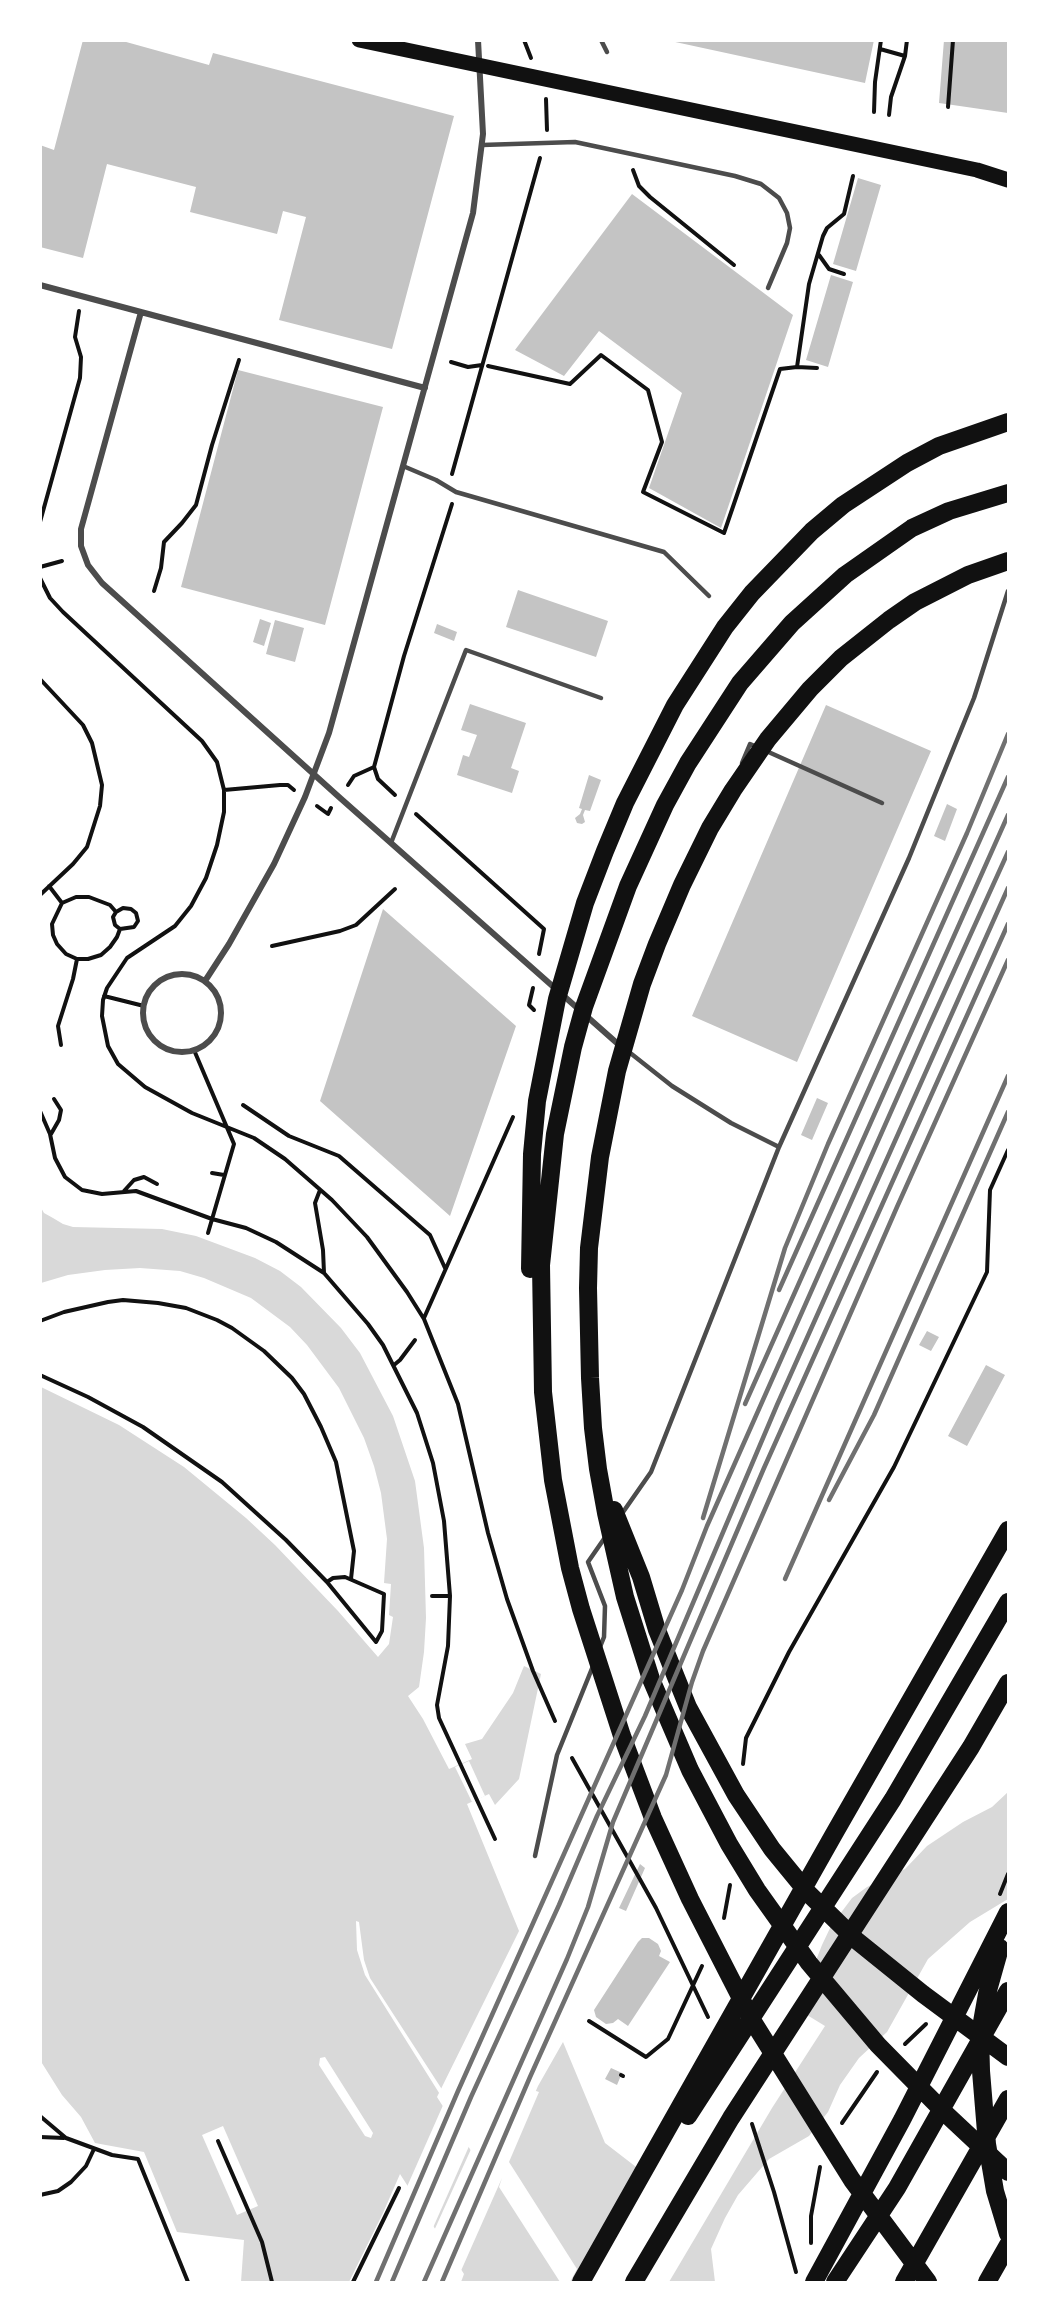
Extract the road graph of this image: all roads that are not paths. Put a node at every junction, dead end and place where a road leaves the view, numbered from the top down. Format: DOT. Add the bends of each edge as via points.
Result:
graph roads {
  1 [pos="359,40"];
  2 [pos="478,40"];
  3 [pos="601,40"];
  4 [pos="607,52"];
  5 [pos="482,145"];
  6 [pos="977,170"];
  7 [pos="1008,171"];
  8 [pos="1008,180"];
  9 [pos="40,285"];
  10 [pos="768,288"];
  11 [pos="141,312"];
  12 [pos="425,388"];
  13 [pos="1008,422"];
  14 [pos="403,466"];
  15 [pos="1008,493"];
  16 [pos="1008,561"];
  17 [pos="1008,591"];
  18 [pos="709,596"];
  19 [pos="600,698"];
  20 [pos="314,774"];
  21 [pos="882,803"];
  22 [pos="391,843"];
  23 [pos="205,981"];
  24 [pos="618,1044"];
  25 [pos="779,1147"];
  26 [pos="547,1439"];
  27 [pos="598,1469"];
  28 [pos="1008,1530"];
  29 [pos="1008,1602"];
  30 [pos="1008,1683"];
  31 [pos="535,1856"];
  32 [pos="1004,1904"];
  33 [pos="1008,1924"];
  34 [pos="1008,1990"];
  35 [pos="1008,2057"];
  36 [pos="1008,2099"];
  37 [pos="649,2164"];
  38 [pos="1008,2172"];
  39 [pos="1008,2234"];
  40 [pos="1008,2245"];
  41 [pos="581,2283"];
  42 [pos="634,2283"];
  43 [pos="814,2283"];
  44 [pos="835,2283"];
  45 [pos="904,2283"];
  46 [pos="928,2283"];
  47 [pos="987,2283"];
  1 -- 6 [label="main road"];
  2 -- 5 [label="street"];
  3 -- 4 [label="lane"];
  5 -- 10 [label="lane" via="583,143 754,181 779,198 790,228 788,243"];
  5 -- 12 [label="street" via="473,213"];
  6 -- 7 [label="main road"];
  6 -- 8 [label="main road"];
  9 -- 11 [label="street"];
  11 -- 12 [label="street"];
  11 -- 20 [label="street" via="81,529 81,546 88,566 102,583"];
  12 -- 14 [label="street"];
  13 -- 26 [label="highway" via="939,446 875,482 786,557 725,627 701,663 625,803 572,948 557,999 537,1101 530,1209 531,1313"];
  14 -- 18 [label="lane" via="456,492 664,552"];
  14 -- 20 [label="street" via="329,733"];
  15 -- 26 [label="highway" via="949,511 912,528 845,574 792,623 740,683 713,723 678,780 645,846 584,1006 555,1134 541,1276"];
  16 -- 27 [label="highway" via="968,575 915,602 825,674 781,722 743,774 682,885 629,1027 600,1157 588,1287"];
  17 -- 25 [label="lane" via="974,698 909,858"];
  19 -- 22 [label="lane" via="466,650"];
  20 -- 22 [label="street"];
  20 -- 23 [label="street" via="258,894"];
  21 -- 24 [label="lane" via="750,744"];
  22 -- 24 [label="street"];
  23 -- 23 [label="street" via="214,990 221,1013 220,1025 210,1041 194,1050 178,1052 157,1042 144,1022 149,994 157,984 180,974"];
  24 -- 25 [label="lane" via="672,1086"];
  25 -- 31 [label="lane" via="651,1472 588,1562 605,1606 604,1637 556,1755"];
  26 -- 46 [label="highway" via="561,1525 581,1609 653,1818 752,2020 828,2144"];
  27 -- 35 [label="highway" via="681,1690 706,1743 754,1823 808,1893 856,1940"];
  27 -- 38 [label="highway" via="625,1597 651,1679 690,1770 729,1844 785,1931 845,2008"];
  28 -- 37 [label="highway"];
  29 -- 37 [label="highway" via="864,1845 690,2113"];
  30 -- 42 [label="highway" via="971,1747 731,2118"];
  32 -- 43 [label="highway" via="907,2109"];
  33 -- 39 [label="highway" via="980,2032 987,2144"];
  34 -- 44 [label="highway" via="902,2179"];
  36 -- 45 [label="highway"];
  37 -- 41 [label="highway"];
  40 -- 47 [label="highway"];
}
